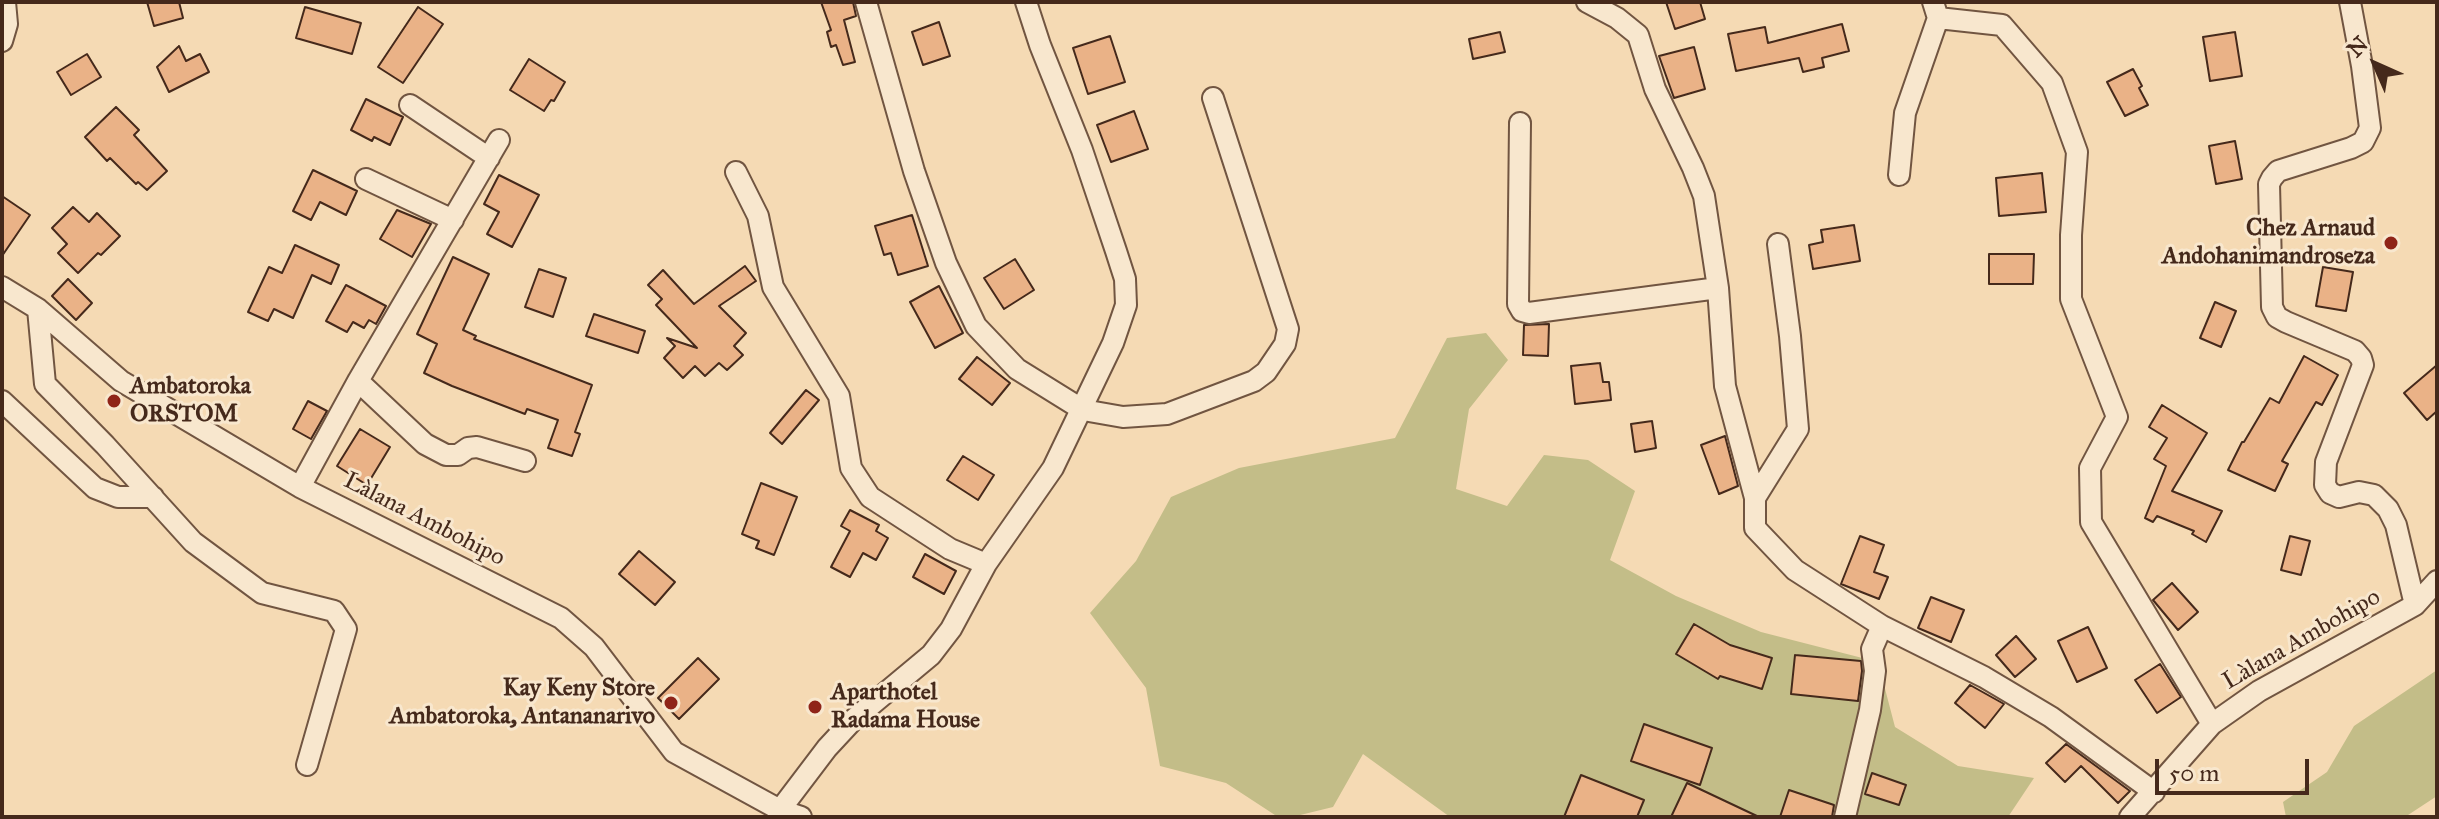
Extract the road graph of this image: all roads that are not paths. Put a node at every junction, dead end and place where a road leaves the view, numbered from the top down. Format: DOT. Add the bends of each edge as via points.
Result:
graph roads {
  1 [pos="5,2"];
  2 [pos="866,2"];
  3 [pos="1026,2"];
  4 [pos="1587,2"];
  5 [pos="2350,2"];
  6 [pos="1936,10"];
  7 [pos="2,41"];
  8 [pos="1213,98"];
  9 [pos="410,105"];
  10 [pos="1520,123"];
  11 [pos="736,172"];
  12 [pos="1899,175"];
  13 [pos="366,179"];
  14 [pos="453,220"];
  15 [pos="1778,244"];
  16 [pos="2,287"];
  17 [pos="1718,288"];
  18 [pos="38,309"];
  19 [pos="358,381"];
  20 [pos="2,401"];
  21 [pos="1083,410"];
  22 [pos="525,461"];
  23 [pos="300,487"];
  24 [pos="153,497"];
  25 [pos="1755,498"];
  26 [pos="986,564"];
  27 [pos="2437,581"];
  28 [pos="2415,605"];
  29 [pos="1882,626"];
  30 [pos="2212,724"];
  31 [pos="307,765"];
  32 [pos="2154,792"];
  33 [pos="780,810"];
  34 [pos="801,817"];
  35 [pos="1845,817"];
  36 [pos="2130,817"];
  1 -- 7 [label="street"];
  2 -- 21 [label="street" via="914,171 946,263 976,326 1017,369"];
  3 -- 21 [label="street" via="1125,279 1126,305"];
  4 -- 17 [label="street" via="1638,35 1655,89 1704,196"];
  5 -- 28 [label="street" via="2370,128 2363,142 2278,171 2269,184 2272,307 2277,317 2361,358 2363,365 2326,462 2325,485 2339,497 2374,495 2388,509"];
  6 -- 12 [label="street" via="1905,113"];
  6 -- 30 [label="street" via="2002,25 2052,83 2077,152 2071,299 2117,417 2090,468 2091,522"];
  8 -- 21 [label="street" via="1288,329 1285,344 1254,381 1167,414 1123,417"];
  9 -- 14 [label="street" via="494,149"];
  10 -- 17 [label="street" via="1522,311"];
  11 -- 26 [label="street" via="758,216 773,287 839,396 851,468 870,497 950,549"];
  13 -- 14 [label="street"];
  14 -- 19 [label="street"];
  15 -- 25 [label="street" via="1798,429"];
  16 -- 18 [label="street, Làlana Ambohipo"];
  17 -- 25 [label="street" via="1725,386"];
  18 -- 23 [label="street, Làlana Ambohipo" via="121,381"];
  18 -- 24 [label="street" via="45,384"];
  19 -- 22 [label="street" via="425,444 446,455 477,447"];
  19 -- 23 [label="street"];
  20 -- 24 [label="street" via="95,488 118,497"];
  21 -- 26 [label="street" via="1053,468"];
  23 -- 33 [label="street, Làlana Ambohipo" via="561,618 594,647 674,752"];
  24 -- 31 [label="street" via="193,542 262,593 334,611 346,629"];
  25 -- 29 [label="street" via="1755,528 1795,570"];
  26 -- 33 [label="street" via="931,655 853,720"];
  27 -- 28 [label="street, Làlana Ambohipo"];
  28 -- 30 [label="street, Làlana Ambohipo" via="2259,691"];
  29 -- 32 [label="street" via="2051,717"];
  29 -- 35 [label="street" via="1872,649 1870,710"];
  30 -- 32 [label="street, Làlana Ambohipo"];
  32 -- 36 [label="street, Làlana Ambohipo"];
  33 -- 34 [label="street, Làlana Ambohipo"];
}
